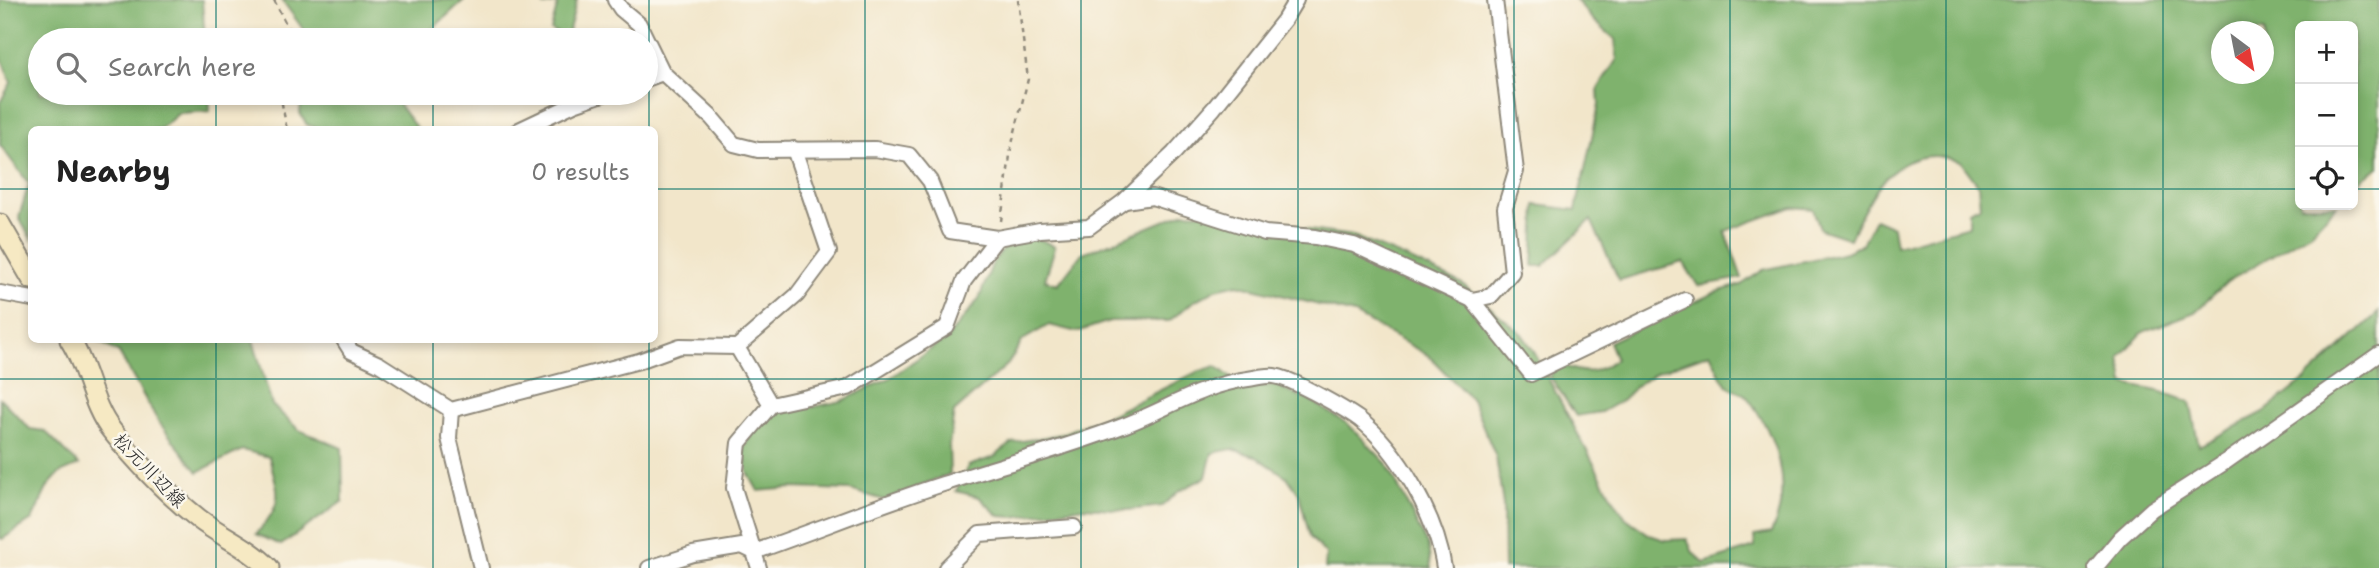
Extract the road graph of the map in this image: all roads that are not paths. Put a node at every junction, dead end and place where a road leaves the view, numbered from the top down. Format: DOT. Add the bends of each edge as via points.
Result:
graph roads {
  1 [pos="615,0"];
  2 [pos="1296,0"];
  3 [pos="1495,0"];
  4 [pos="641,28"];
  5 [pos="658,63"];
  6 [pos="663,73"];
  7 [pos="658,75"];
  8 [pos="572,105"];
  9 [pos="527,126"];
  10 [pos="794,149"];
  11 [pos="1123,202"];
  12 [pos="0,224"];
  13 [pos="997,238"];
  14 [pos="28,272"];
  15 [pos="0,293"];
  16 [pos="28,298"];
  17 [pos="1472,300"];
  18 [pos="1685,300"];
  19 [pos="72,343"];
  20 [pos="346,343"];
  21 [pos="737,347"];
  22 [pos="2379,354"];
  23 [pos="771,405"];
  24 [pos="452,410"];
  25 [pos="1074,527"];
  26 [pos="754,552"];
  27 [pos="677,564"];
  28 [pos="269,568"];
  29 [pos="481,568"];
  30 [pos="649,568"];
  31 [pos="759,568"];
  32 [pos="946,568"];
  33 [pos="1444,568"];
  34 [pos="2095,568"];
  1 -- 4 [label="street"];
  2 -- 11 [label="street" via="1214,108"];
  3 -- 17 [label="street" via="1516,171 1505,208 1512,272 1491,296"];
  5 -- 6 [label="street"];
  6 -- 7 [label="street"];
  6 -- 10 [label="street" via="734,144 758,150"];
  8 -- 9 [label="street"];
  10 -- 13 [label="street" via="875,149 909,155 930,181 950,231"];
  10 -- 21 [label="street" via="828,252 797,296"];
  11 -- 13 [label="street" via="1089,227"];
  11 -- 17 [label="street" via="1152,197 1265,233 1354,245"];
  12 -- 14 [label="main road"];
  13 -- 23 [label="street" via="964,281 947,327 848,388"];
  15 -- 16 [label="street"];
  17 -- 18 [label="street" via="1531,374"];
  19 -- 28 [label="main road, 松元川辺線" via="110,428 145,470 198,518"];
  20 -- 24 [label="street" via="351,351"];
  21 -- 23 [label="street"];
  21 -- 24 [label="street" via="680,346"];
  22 -- 34 [label="street" via="2152,509"];
  23 -- 26 [label="street" via="739,443 734,488"];
  24 -- 29 [label="street" via="449,438"];
  25 -- 32 [label="street" via="980,534"];
  26 -- 27 [label="street" via="742,546"];
  26 -- 31 [label="street"];
  26 -- 33 [label="street" via="942,484 1122,427 1226,381 1273,375 1328,400 1380,439 1419,495"];
  27 -- 30 [label="street"];
}
